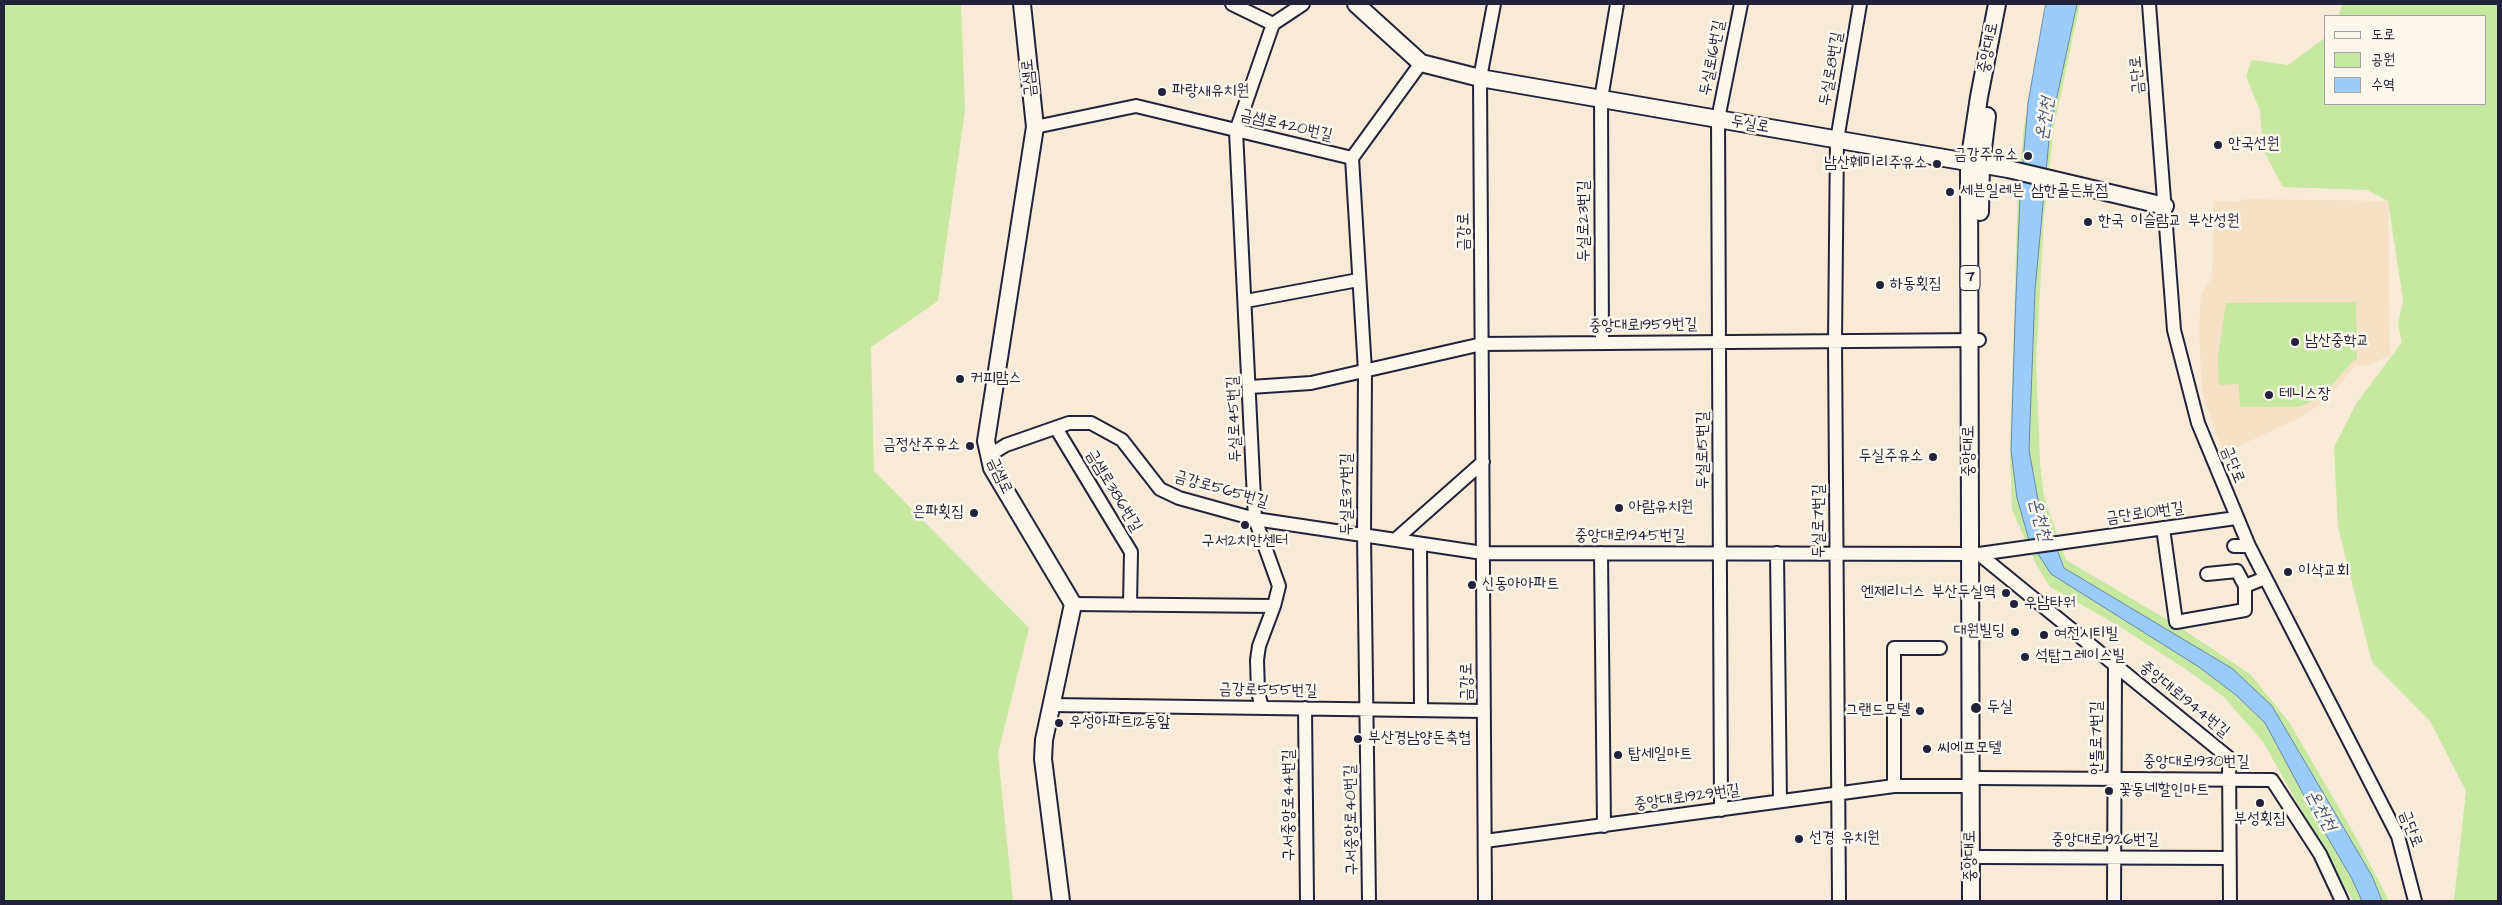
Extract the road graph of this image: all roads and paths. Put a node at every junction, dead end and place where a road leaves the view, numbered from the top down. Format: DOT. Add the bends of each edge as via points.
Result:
graph roads {
  1 [pos="1022,4"];
  2 [pos="1232,4"];
  3 [pos="1302,4"];
  4 [pos="1356,4"];
  5 [pos="1494,4"];
  6 [pos="1617,4"];
  7 [pos="1741,4"];
  8 [pos="1860,4"];
  9 [pos="1997,4"];
  10 [pos="2008,4"];
  11 [pos="2149,4"];
  12 [pos="1273,24"];
  13 [pos="1421,63"];
  14 [pos="1480,78"];
  15 [pos="1601,99"];
  16 [pos="1718,119"];
  17 [pos="1035,127"];
  18 [pos="1236,130"];
  19 [pos="1837,140"];
  20 [pos="1352,158"];
  21 [pos="1975,164"];
  22 [pos="2165,206"];
  23 [pos="1358,280"];
  24 [pos="1246,301"];
  25 [pos="1975,340"];
  26 [pos="1836,341"];
  27 [pos="1720,342"];
  28 [pos="1602,343"];
  29 [pos="1482,344"];
  30 [pos="1365,371"];
  31 [pos="1250,387"];
  32 [pos="1056,428"];
  33 [pos="988,456"];
  34 [pos="1483,462"];
  35 [pos="2236,518"];
  36 [pos="1255,519"];
  37 [pos="2163,528"];
  38 [pos="1364,535"];
  39 [pos="1395,540"];
  40 [pos="1420,544"];
  41 [pos="2234,546"];
  42 [pos="2249,546"];
  43 [pos="2031,547"];
  44 [pos="1483,553"];
  45 [pos="1601,553"];
  46 [pos="1720,553"];
  47 [pos="1777,553"];
  48 [pos="1836,553"];
  49 [pos="1974,554"];
  50 [pos="2207,574"];
  51 [pos="2265,578"];
  52 [pos="2246,586"];
  53 [pos="1073,604"];
  54 [pos="1130,605"];
  55 [pos="1274,606"];
  56 [pos="1940,648"];
  57 [pos="2115,665"];
  58 [pos="1051,705"];
  59 [pos="1262,708"];
  60 [pos="1305,708"];
  61 [pos="1367,709"];
  62 [pos="1421,710"];
  63 [pos="1484,711"];
  64 [pos="2115,779"];
  65 [pos="2229,779"];
  66 [pos="1975,782"];
  67 [pos="1894,786"];
  68 [pos="1838,793"];
  69 [pos="1780,801"];
  70 [pos="1721,810"];
  71 [pos="1604,826"];
  72 [pos="1485,841"];
  73 [pos="1980,857"];
  74 [pos="2114,857"];
  75 [pos="2229,858"];
  76 [pos="1061,901"];
  77 [pos="1307,901"];
  78 [pos="1369,901"];
  79 [pos="1485,901"];
  80 [pos="1839,901"];
  81 [pos="1971,901"];
  82 [pos="1981,901"];
  83 [pos="2114,901"];
  84 [pos="2230,901"];
  85 [pos="2342,901"];
  86 [pos="2415,901"];
  1 -- 17 [label="main road, 금샘로"];
  2 -- 12 [label="street"];
  3 -- 12 [label="street"];
  4 -- 13 [label="main road, 두실로"];
  5 -- 14 [label="street, 금강로"];
  6 -- 15 [label="street, 두실로23번길"];
  7 -- 16 [label="street, 두실로16번길"];
  8 -- 19 [label="street, 두실로8번길"];
  9 -- 21 [label="main road, 중앙대로 / 7"];
  10 -- 21 [label="main road, 중앙대로 / 7"];
  11 -- 22 [label="street, 금단로"];
  12 -- 18 [label="street, 두실로45번길"];
  13 -- 14 [label="main road, 두실로"];
  13 -- 20 [label="street"];
  14 -- 15 [label="main road, 두실로"];
  14 -- 29 [label="street, 금강로"];
  15 -- 16 [label="main road, 두실로"];
  15 -- 28 [label="street, 두실로23번길"];
  16 -- 19 [label="main road, 두실로"];
  16 -- 27 [label="street, 두실로15번길"];
  17 -- 18 [label="street, 금샘로420번길" via="1136,106"];
  17 -- 33 [label="main road, 금샘로" via="986,441"];
  18 -- 20 [label="street, 금샘로420번길"];
  18 -- 24 [label="street, 두실로45번길"];
  19 -- 21 [label="main road, 두실로"];
  19 -- 26 [label="street, 두실로7번길"];
  20 -- 23 [label="street, 두실로37번길"];
  21 -- 22 [label="main road, 두실로"];
  21 -- 25 [label="main road, 중앙대로 / 7"];
  22 -- 35 [label="street, 금단로" via="2179,357 2198,423"];
  23 -- 24 [label="street"];
  23 -- 30 [label="street, 두실로37번길"];
  24 -- 31 [label="street, 두실로45번길"];
  25 -- 26 [label="street, 중앙대로1959번길"];
  25 -- 49 [label="main road, 중앙대로 / 7"];
  26 -- 27 [label="street, 중앙대로1959번길"];
  26 -- 48 [label="street, 두실로7번길"];
  27 -- 28 [label="street, 중앙대로1959번길"];
  27 -- 46 [label="street, 두실로15번길"];
  28 -- 29 [label="street, 중앙대로1959번길"];
  29 -- 30 [label="street, 중앙대로1959번길"];
  29 -- 34 [label="street, 금강로"];
  30 -- 31 [label="street, 중앙대로1959번길" via="1311,383"];
  30 -- 38 [label="street, 두실로37번길"];
  31 -- 36 [label="street, 두실로45번길"];
  32 -- 33 [label="street, 금강로565번길" via="1006,445"];
  32 -- 36 [label="street, 금강로565번길" via="1070,423 1091,423 1122,440 1160,489 1180,498"];
  32 -- 54 [label="street, 금샘로386번길" via="1131,552"];
  33 -- 53 [label="main road, 금샘로" via="992,468"];
  34 -- 39 [label="street"];
  34 -- 44 [label="street, 금강로"];
  35 -- 37 [label="street, 금단로101번길"];
  35 -- 42 [label="street, 금단로"];
  36 -- 38 [label="street, 금강로565번길"];
  36 -- 55 [label="street, 두실로45번길" via="1277,579 1278,593"];
  37 -- 43 [label="street, 금단로101번길"];
  37 -- 52 [label="street" via="2176,622 2245,610"];
  38 -- 39 [label="street, 금강로565번길"];
  38 -- 61 [label="street, 두실로37번길"];
  39 -- 40 [label="street, 금강로565번길"];
  40 -- 44 [label="street, 금강로565번길"];
  40 -- 62 [label="street"];
  41 -- 42 [label="street"];
  42 -- 51 [label="street, 금단로"];
  43 -- 49 [label="street, 중앙대로1945번길"];
  44 -- 45 [label="street, 중앙대로1945번길"];
  44 -- 63 [label="street, 금강로"];
  45 -- 46 [label="street, 중앙대로1945번길"];
  45 -- 71 [label="street"];
  46 -- 47 [label="street, 중앙대로1945번길"];
  46 -- 70 [label="street, 두실로15번길"];
  47 -- 48 [label="street, 중앙대로1945번길"];
  47 -- 69 [label="street"];
  48 -- 49 [label="street, 중앙대로1945번길"];
  48 -- 68 [label="street, 두실로7번길"];
  49 -- 57 [label="street, 중앙대로1944번길"];
  49 -- 66 [label="main road, 중앙대로 / 7"];
  50 -- 52 [label="street" via="2237,571"];
  51 -- 52 [label="street"];
  51 -- 86 [label="street, 금단로" via="2398,836"];
  53 -- 54 [label="street"];
  53 -- 58 [label="main road"];
  54 -- 55 [label="street"];
  55 -- 59 [label="street, 두실로45번길" via="1257,660"];
  56 -- 67 [label="street" via="1894,648"];
  57 -- 64 [label="street, 안뜰로7번길"];
  57 -- 65 [label="street, 중앙대로1944번길" via="2229,758"];
  58 -- 59 [label="street, 금강로555번길"];
  58 -- 76 [label="main road" via="1043,759"];
  59 -- 60 [label="street, 금강로555번길"];
  60 -- 61 [label="street, 금강로555번길"];
  60 -- 77 [label="street, 구서중앙로44번길"];
  61 -- 62 [label="street, 금강로555번길"];
  61 -- 78 [label="street, 구서중앙로40번길"];
  62 -- 63 [label="street, 금강로555번길"];
  63 -- 72 [label="street, 금강로"];
  64 -- 65 [label="street, 중앙대로1930번길"];
  64 -- 66 [label="street, 중앙대로1930번길"];
  64 -- 74 [label="street, 안뜰로7번길"];
  65 -- 75 [label="street"];
  65 -- 85 [label="street, 중앙대로1930번길" via="2272,780 2320,854"];
  66 -- 67 [label="street, 중앙대로1929번길"];
  66 -- 73 [label="main road, 중앙대로 / 7"];
  66 -- 81 [label="main road, 중앙대로 / 7"];
  67 -- 68 [label="street, 중앙대로1929번길"];
  68 -- 69 [label="street, 중앙대로1929번길"];
  68 -- 80 [label="street, 두실로7번길"];
  69 -- 70 [label="street, 중앙대로1929번길"];
  70 -- 71 [label="street, 중앙대로1929번길"];
  71 -- 72 [label="street, 중앙대로1929번길"];
  72 -- 79 [label="street, 금강로"];
  73 -- 74 [label="street, 중앙대로1926번길"];
  73 -- 82 [label="main road, 중앙대로 / 7"];
  74 -- 75 [label="street, 중앙대로1926번길"];
  74 -- 83 [label="street, 안뜰로7번길"];
  75 -- 84 [label="street"];
}
